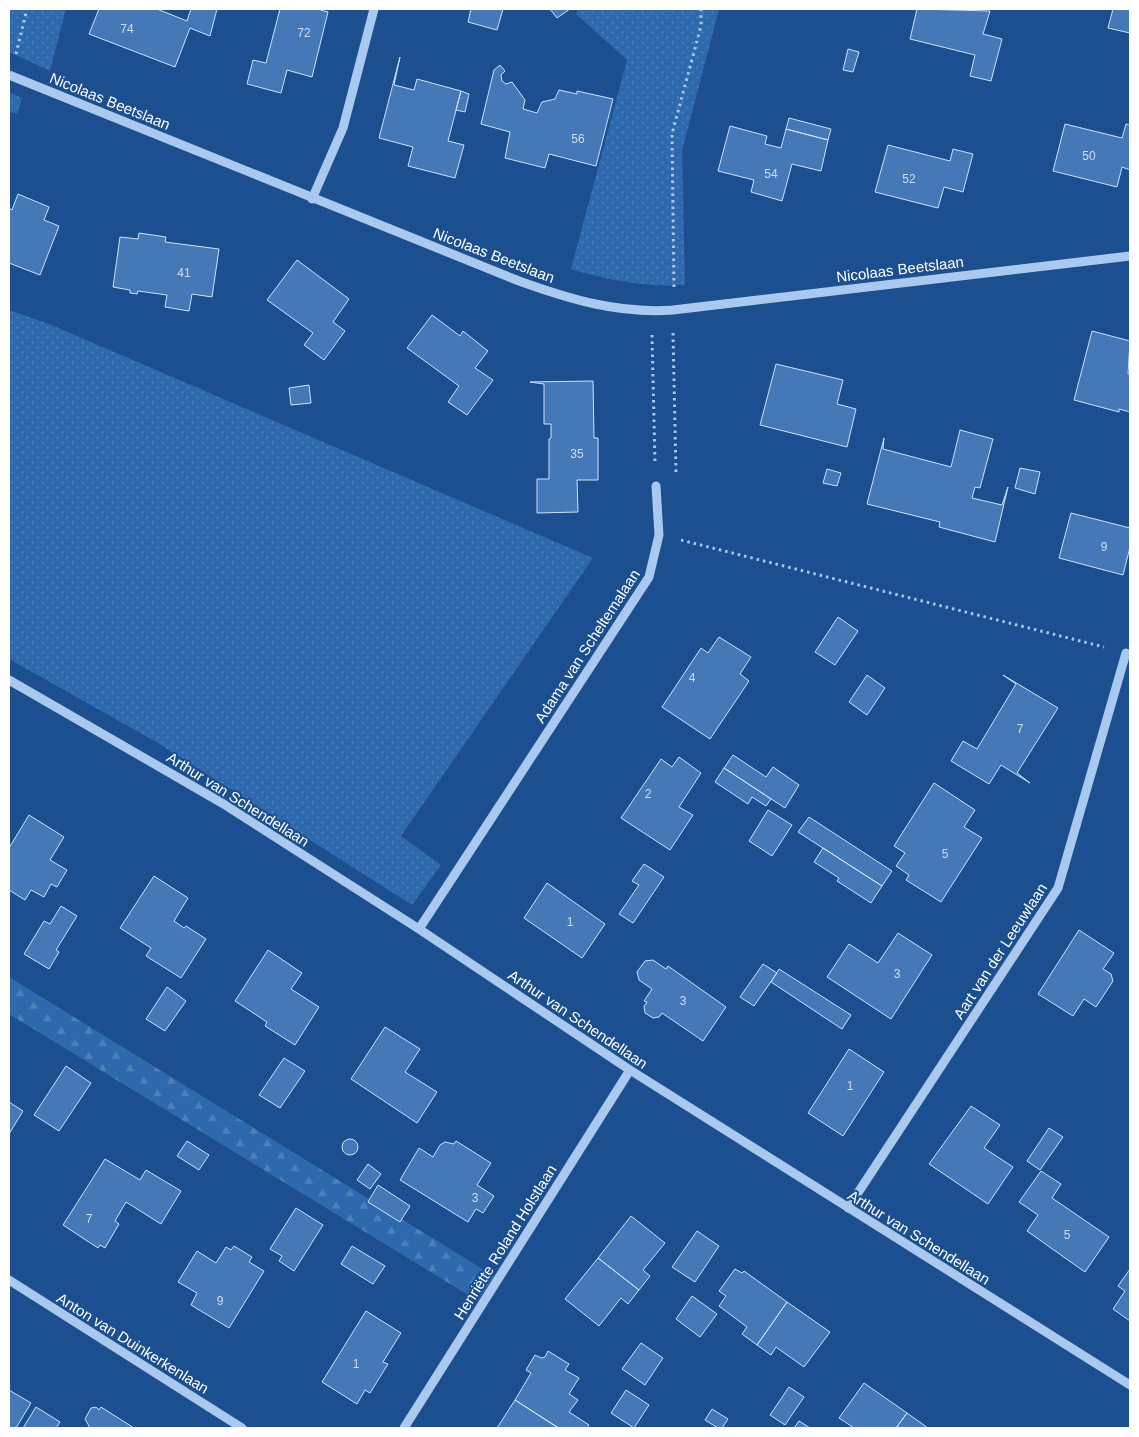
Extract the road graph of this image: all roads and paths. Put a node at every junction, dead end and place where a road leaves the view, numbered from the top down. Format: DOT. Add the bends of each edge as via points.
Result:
graph roads {
  1 [pos="27,9"];
  2 [pos="374,9"];
  3 [pos="701,9"];
  4 [pos="10,75"];
  5 [pos="312,199"];
  6 [pos="1130,256"];
  7 [pos="673,310"];
  8 [pos="651,312"];
  9 [pos="676,480"];
  10 [pos="656,486"];
  11 [pos="658,535"];
  12 [pos="1126,653"];
  13 [pos="9,680"];
  14 [pos="419,929"];
  15 [pos="630,1070"];
  16 [pos="848,1208"];
  17 [pos="9,1280"];
  18 [pos="1130,1385"];
  19 [pos="242,1428"];
  20 [pos="404,1428"];
  1 -- 4 [label="path"];
  2 -- 5 [label="street" via="343,128"];
  3 -- 7 [label="path" via="701,26 672,134"];
  4 -- 5 [label="street, Nicolaas Beetslaan"];
  5 -- 8 [label="street, Nicolaas Beetslaan" via="567,298 615,309"];
  6 -- 7 [label="street, Nicolaas Beetslaan"];
  7 -- 8 [label="street, Nicolaas Beetslaan"];
  7 -- 9 [label="path"];
  8 -- 10 [label="path"];
  10 -- 11 [label="street, Adama van Scheltemalaan"];
  11 -- 12 [label="path"];
  11 -- 14 [label="street, Adama van Scheltemalaan" via="654,564 642,590"];
  12 -- 16 [label="street, Aart van der Leeuwlaan" via="1058,888"];
  13 -- 14 [label="street, Arthur van Schendellaan" via="222,803"];
  14 -- 15 [label="street, Arthur van Schendellaan"];
  15 -- 16 [label="street, Arthur van Schendellaan"];
  15 -- 20 [label="street, Henriëtte Roland Holstlaan"];
  16 -- 18 [label="street, Arthur van Schendellaan"];
  17 -- 19 [label="street, Anton van Duinkerkenlaan"];
}
